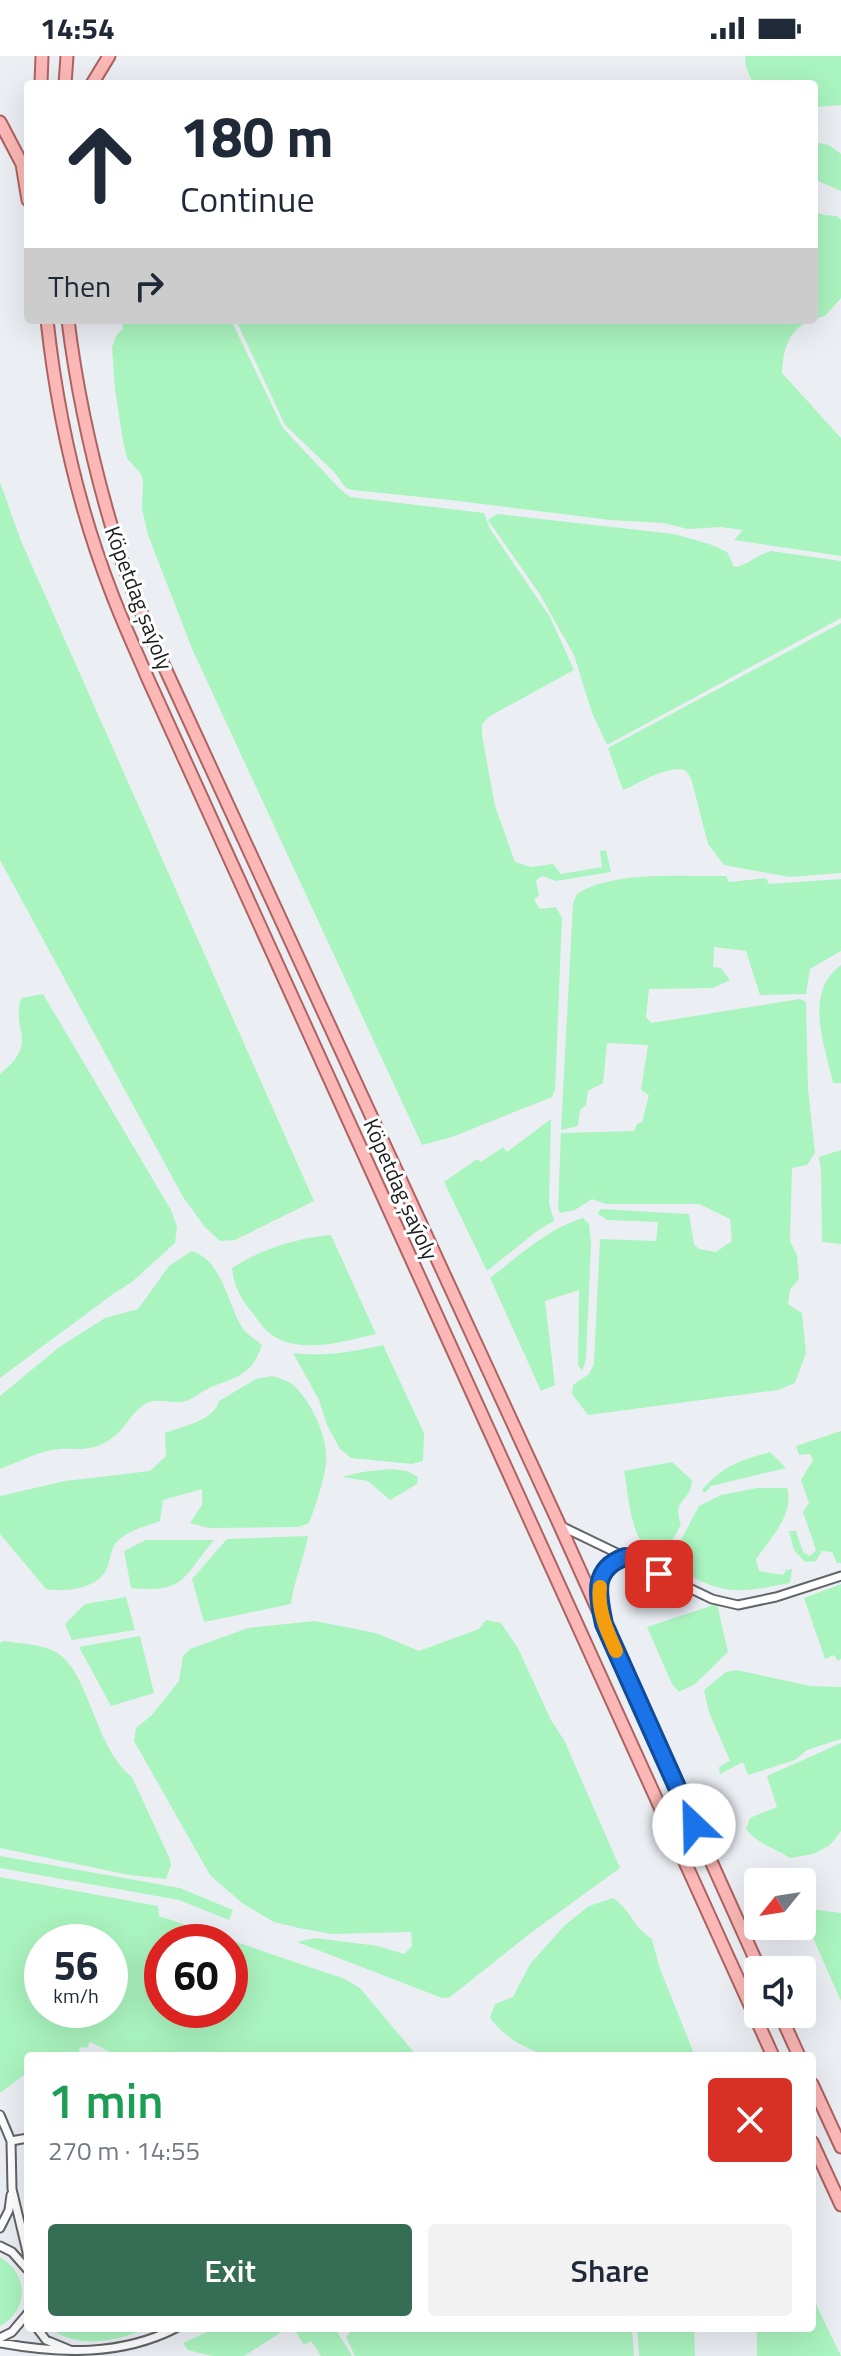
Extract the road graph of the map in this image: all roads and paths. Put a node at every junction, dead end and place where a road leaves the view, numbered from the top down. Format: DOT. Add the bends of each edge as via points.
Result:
graph roads {
  1 [pos="42,56"];
  2 [pos="67,56"];
  3 [pos="109,56"];
  4 [pos="41,80"];
  5 [pos="65,80"];
  6 [pos="94,80"];
  7 [pos="0,122"];
  8 [pos="24,176"];
  9 [pos="48,324"];
  10 [pos="69,324"];
  11 [pos="560,1526"];
  12 [pos="625,1557"];
  13 [pos="841,1576"];
  14 [pos="604,1624"];
  15 [pos="754,1956"];
  16 [pos="786,2028"];
  17 [pos="771,2052"];
  18 [pos="797,2052"];
  19 [pos="816,2093"];
  20 [pos="0,2115"];
  21 [pos="24,2139"];
  22 [pos="11,2141"];
  23 [pos="841,2147"];
  24 [pos="816,2151"];
  25 [pos="12,2189"];
  26 [pos="841,2205"];
  27 [pos="0,2228"];
  28 [pos="24,2239"];
  29 [pos="0,2246"];
  30 [pos="24,2266"];
  31 [pos="24,2318"];
  32 [pos="40,2332"];
  33 [pos="167,2332"];
  34 [pos="0,2341"];
  35 [pos="75,2353"];
  1 -- 4 [label="main road"];
  2 -- 5 [label="main road"];
  3 -- 6 [label="main road"];
  7 -- 8 [label="main road"];
  9 -- 17 [label="main road, Köpetdag şaýoly" via="57,399 111,592"];
  10 -- 11 [label="main road, Köpetdag şaýoly" via="93,463 123,564 158,653"];
  11 -- 12 [label="street"];
  11 -- 14 [label="main road, Köpetdag şaýoly"];
  12 -- 13 [label="street" via="712,1599 738,1605"];
  12 -- 14 [label="street" via="604,1570 599,1596"];
  14 -- 15 [label="main road, Köpetdag şaýoly"];
  16 -- 18 [label="main road"];
  19 -- 23 [label="main road"];
  20 -- 22 [label="street"];
  21 -- 22 [label="street"];
  22 -- 25 [label="street"];
  24 -- 26 [label="main road"];
  25 -- 27 [label="street"];
  25 -- 28 [label="street"];
  29 -- 30 [label="street"];
  31 -- 34 [label="street"];
  32 -- 35 [label="street"];
  33 -- 35 [label="street" via="132,2348"];
  34 -- 35 [label="street"];
}
